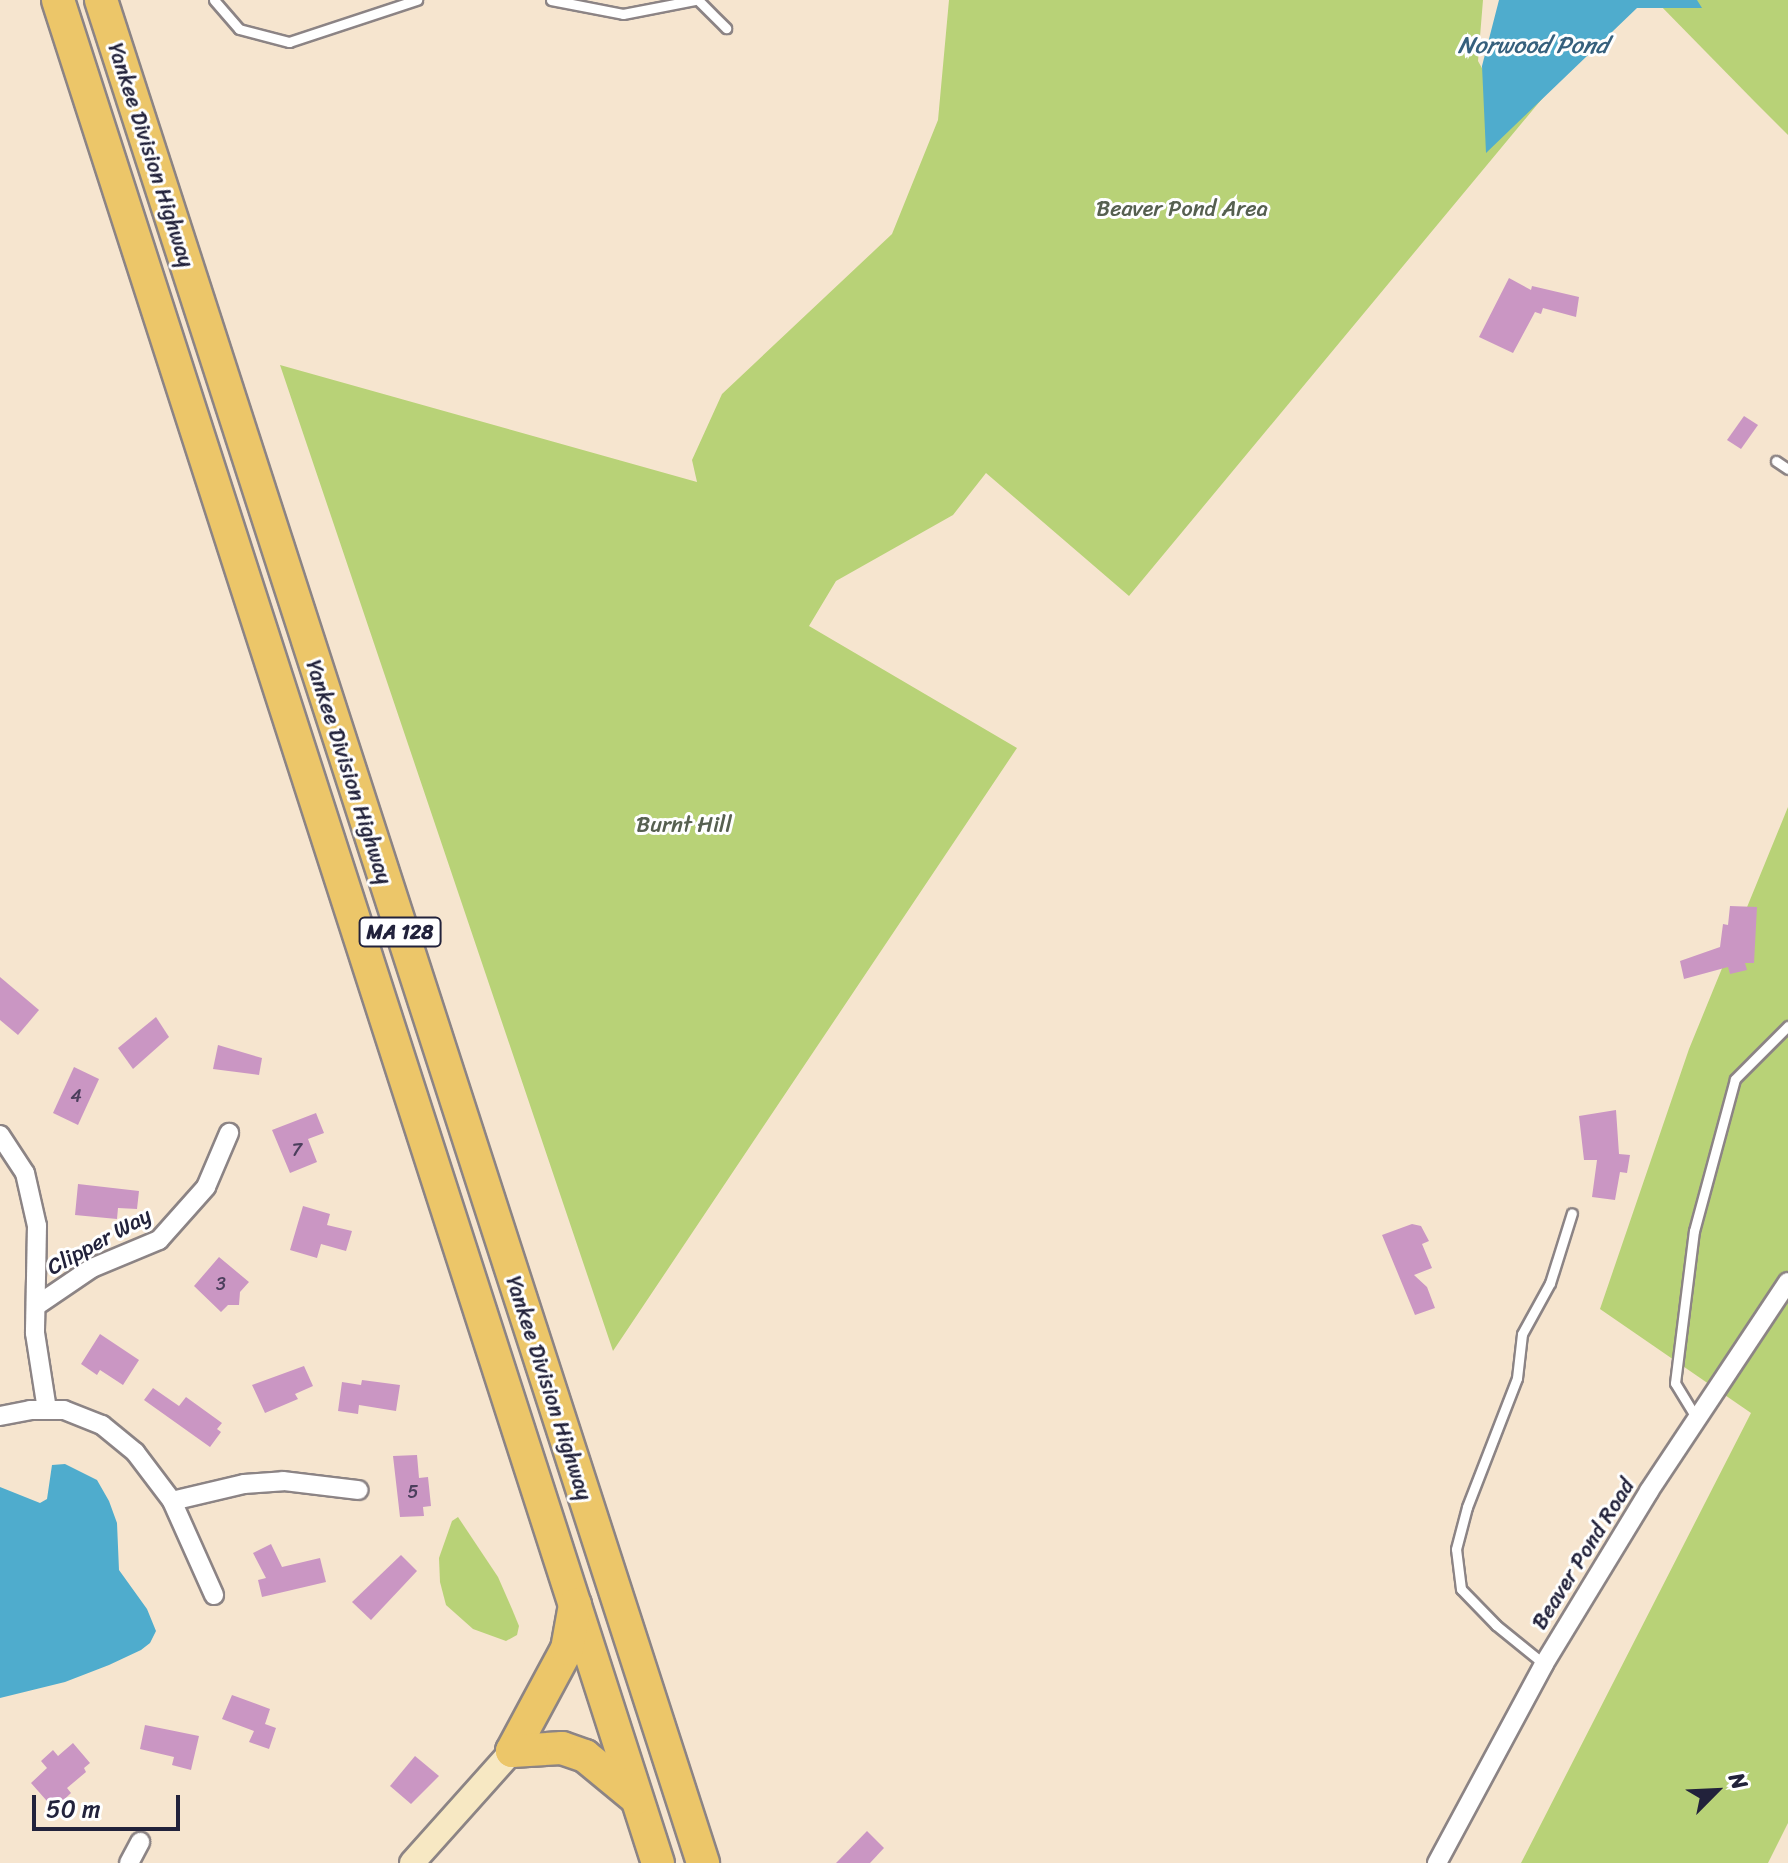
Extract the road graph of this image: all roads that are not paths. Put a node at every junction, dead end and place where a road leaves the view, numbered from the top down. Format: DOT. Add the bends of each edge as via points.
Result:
graph roads {
  1 [pos="58,0"];
  2 [pos="101,0"];
  3 [pos="214,0"];
  4 [pos="417,0"];
  5 [pos="551,0"];
  6 [pos="696,0"];
  7 [pos="726,28"];
  8 [pos="1776,461"];
  9 [pos="1788,469"];
  10 [pos="1788,1026"];
  11 [pos="229,1133"];
  12 [pos="0,1135"];
  13 [pos="1572,1213"];
  14 [pos="1788,1282"];
  15 [pos="36,1306"];
  16 [pos="47,1410"];
  17 [pos="0,1416"];
  18 [pos="1697,1419"];
  19 [pos="358,1490"];
  20 [pos="172,1501"];
  21 [pos="214,1595"];
  22 [pos="576,1601"];
  23 [pos="1544,1664"];
  24 [pos="512,1751"];
  25 [pos="639,1801"];
  26 [pos="140,1842"];
  27 [pos="129,1863"];
  28 [pos="412,1863"];
  29 [pos="658,1863"];
  30 [pos="703,1863"];
  31 [pos="1437,1863"];
  1 -- 22 [label="highway, Yankee Division Highway / MA 128"];
  2 -- 30 [label="highway, Yankee Division Highway / MA 128"];
  3 -- 4 [label="lane" via="239,29 289,42"];
  5 -- 6 [label="lane" via="623,14"];
  6 -- 7 [label="lane"];
  8 -- 9 [label="lane"];
  10 -- 18 [label="lane" via="1735,1079 1694,1231 1675,1383"];
  11 -- 15 [label="street, Clipper Way" via="206,1187 159,1240 92,1268"];
  12 -- 15 [label="street" via="25,1173 37,1226"];
  13 -- 23 [label="lane" via="1550,1283 1522,1334 1517,1378 1456,1549 1461,1589"];
  14 -- 18 [label="street, Beaver Pond Road"];
  15 -- 16 [label="street"];
  16 -- 17 [label="street"];
  16 -- 20 [label="street" via="64,1410 102,1425 135,1452"];
  18 -- 23 [label="street, Beaver Pond Road"];
  19 -- 20 [label="street" via="283,1481"];
  20 -- 21 [label="street"];
  22 -- 24 [label="highway" via="567,1649"];
  22 -- 25 [label="highway, Yankee Division Highway / MA 128"];
  23 -- 31 [label="street, Beaver Pond Road"];
  24 -- 25 [label="highway" via="562,1748 585,1756"];
  24 -- 28 [label="main road"];
  25 -- 29 [label="highway, Yankee Division Highway / MA 128"];
  26 -- 27 [label="street"];
}
